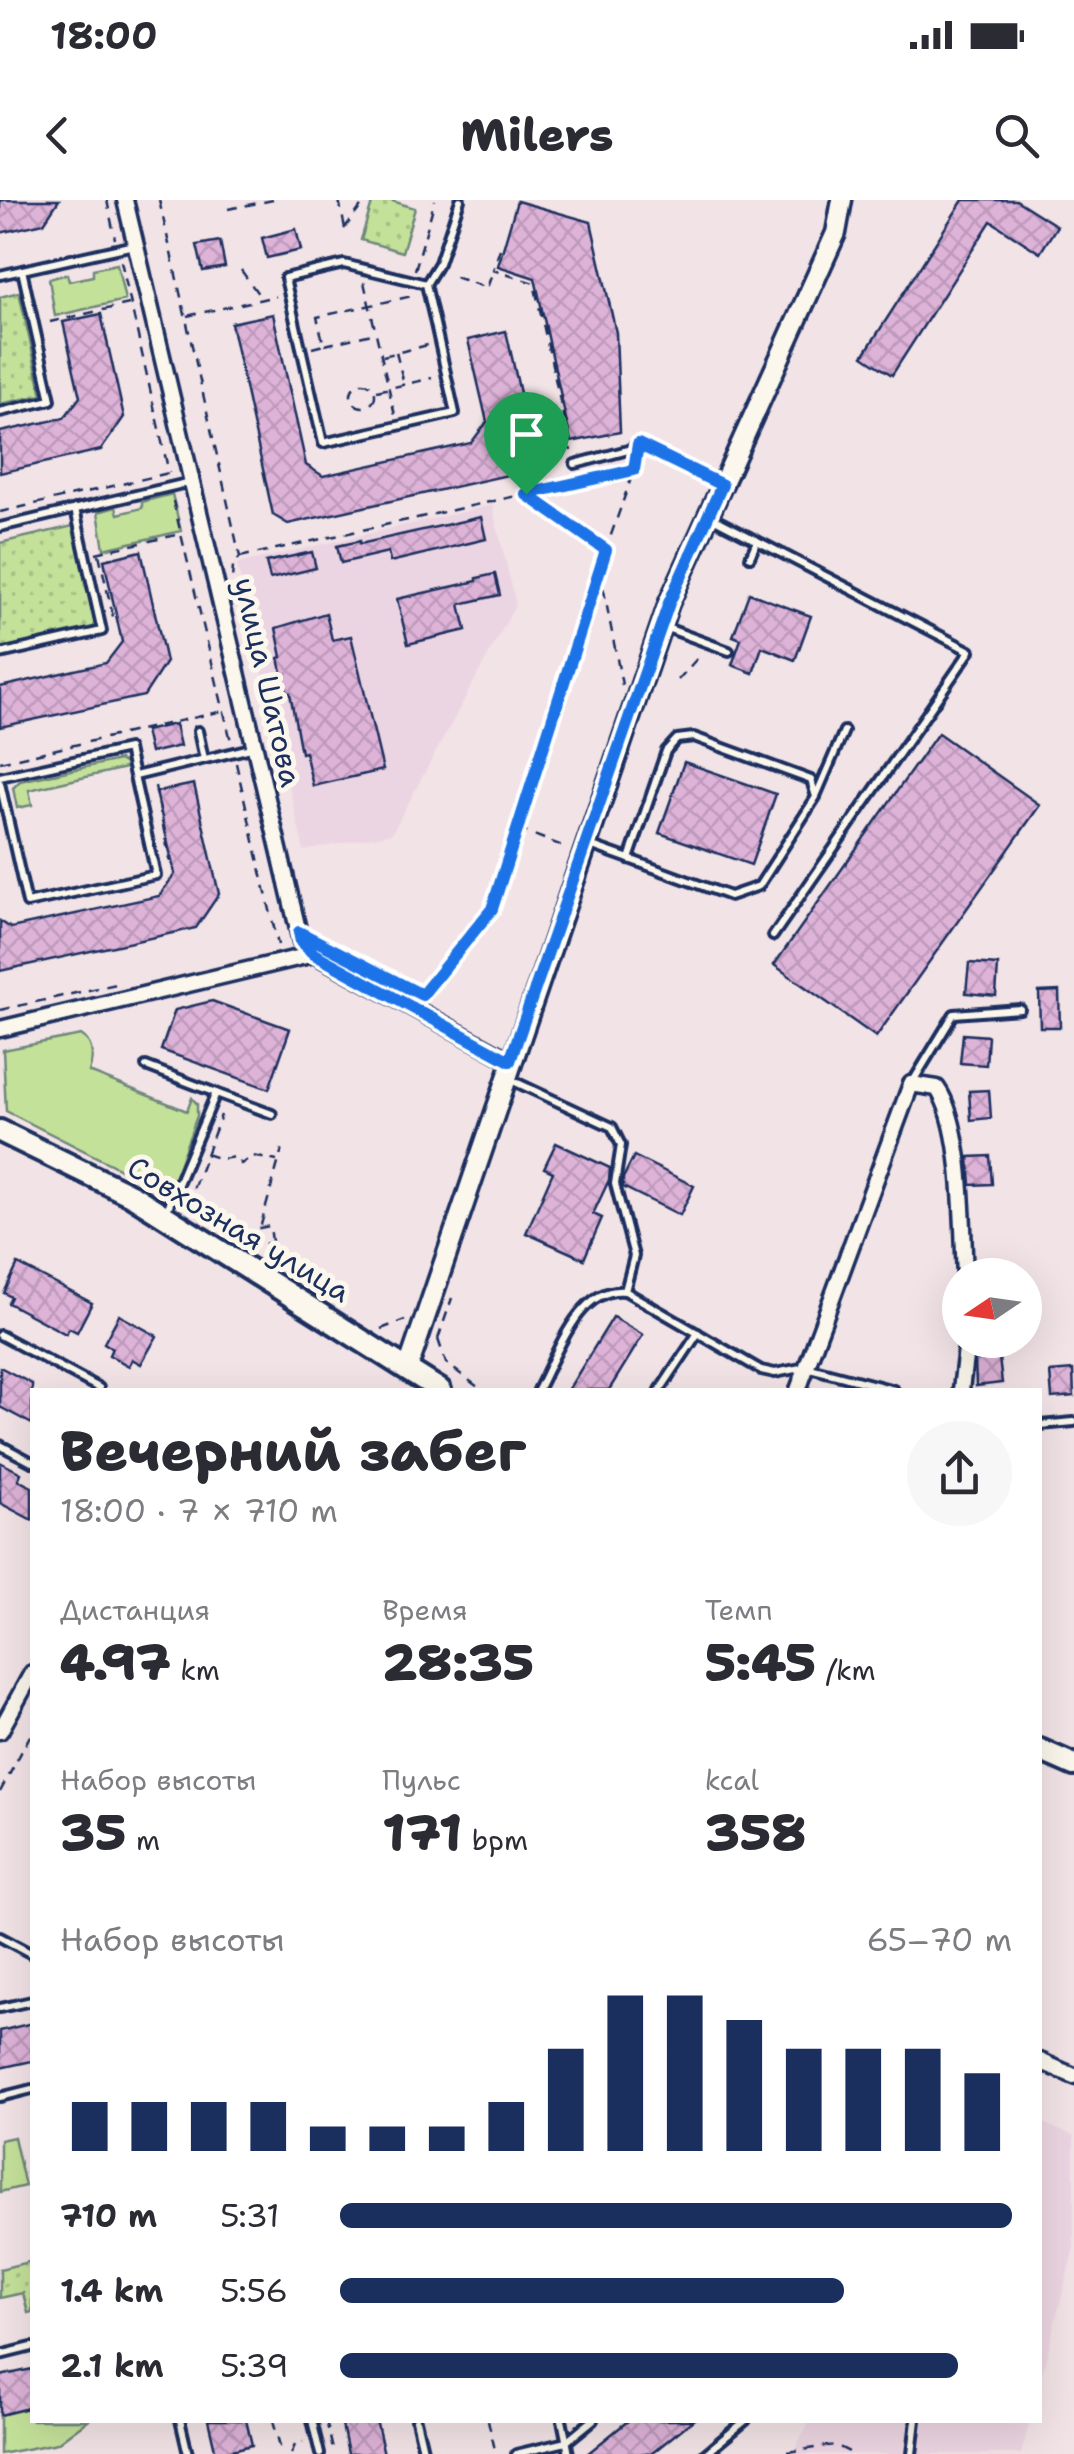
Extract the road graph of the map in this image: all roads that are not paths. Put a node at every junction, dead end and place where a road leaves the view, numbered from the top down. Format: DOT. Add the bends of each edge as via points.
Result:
graph roads {
  1 [pos="125,200"];
  2 [pos="460,200"];
  3 [pos="842,200"];
  4 [pos="136,245"];
  5 [pos="22,270"];
  6 [pos="0,276"];
  7 [pos="427,288"];
  8 [pos="0,412"];
  9 [pos="574,464"];
  10 [pos="192,482"];
  11 [pos="722,485"];
  12 [pos="75,509"];
  13 [pos="708,516"];
  14 [pos="0,527"];
  15 [pos="756,541"];
  16 [pos="750,557"];
  17 [pos="661,626"];
  18 [pos="729,650"];
  19 [pos="0,654"];
  20 [pos="198,730"];
  21 [pos="844,731"];
  22 [pos="255,746"];
  23 [pos="204,759"];
  24 [pos="134,776"];
  25 [pos="0,780"];
  26 [pos="816,797"];
  27 [pos="578,846"];
  28 [pos="629,859"];
  29 [pos="773,936"];
  30 [pos="314,954"];
  31 [pos="1020,1009"];
  32 [pos="0,1029"];
  33 [pos="146,1066"];
  34 [pos="508,1069"];
  35 [pos="911,1084"];
  36 [pos="216,1093"];
  37 [pos="272,1114"];
  38 [pos="0,1131"];
  39 [pos="175,1214"];
  40 [pos="964,1258"];
  41 [pos="624,1290"];
  42 [pos="698,1332"];
  43 [pos="0,1335"];
  44 [pos="965,1358"];
  45 [pos="408,1368"];
  46 [pos="806,1368"];
  47 [pos="99,1388"];
  48 [pos="437,1388"];
  49 [pos="539,1388"];
  50 [pos="661,1388"];
  51 [pos="799,1388"];
  52 [pos="886,1388"];
  53 [pos="962,1388"];
  54 [pos="1074,1422"];
  55 [pos="1042,1426"];
  56 [pos="0,1444"];
  57 [pos="30,1461"];
  58 [pos="30,1676"];
  59 [pos="0,1731"];
  60 [pos="1042,1751"];
  61 [pos="1074,1764"];
  62 [pos="0,1937"];
  63 [pos="30,1953"];
  64 [pos="30,2001"];
  65 [pos="0,2008"];
  66 [pos="1042,2062"];
  67 [pos="1074,2076"];
  68 [pos="30,2090"];
  69 [pos="0,2097"];
  70 [pos="30,2348"];
  71 [pos="0,2355"];
  72 [pos="181,2423"];
  73 [pos="313,2423"];
  74 [pos="417,2423"];
  75 [pos="563,2423"];
  76 [pos="589,2423"];
  77 [pos="742,2423"];
  78 [pos="916,2423"];
  79 [pos="566,2442"];
  80 [pos="188,2454"];
  81 [pos="320,2454"];
  82 [pos="424,2454"];
  83 [pos="516,2454"];
  84 [pos="569,2454"];
  85 [pos="705,2454"];
  86 [pos="912,2454"];
  1 -- 4 [label="street, улица Шатова"];
  2 -- 7 [label="lane"];
  3 -- 11 [label="street" via="836,233"];
  4 -- 5 [label="lane"];
  4 -- 10 [label="street, улица Шатова"];
  5 -- 6 [label="lane"];
  5 -- 8 [label="lane" via="51,400"];
  7 -- 7 [label="lane" via="344,264 286,278 323,443 455,413"];
  9 -- 11 [label="lane" via="638,444"];
  10 -- 12 [label="lane"];
  10 -- 22 [label="street, улица Шатова"];
  11 -- 13 [label="street"];
  12 -- 14 [label="lane"];
  12 -- 19 [label="lane" via="102,631"];
  13 -- 15 [label="lane"];
  13 -- 17 [label="street"];
  15 -- 16 [label="lane"];
  15 -- 29 [label="lane" via="970,650"];
  17 -- 18 [label="lane"];
  17 -- 27 [label="street"];
  20 -- 23 [label="lane"];
  21 -- 26 [label="lane"];
  22 -- 23 [label="lane"];
  22 -- 30 [label="street, улица Шатова" via="301,942"];
  23 -- 24 [label="lane"];
  24 -- 25 [label="lane" via="128,749"];
  24 -- 25 [label="lane" via="156,874 27,903"];
  26 -- 28 [label="lane" via="759,886 730,896"];
  26 -- 28 [label="lane" via="812,780 694,736 677,739 666,751"];
  27 -- 28 [label="lane"];
  27 -- 34 [label="street"];
  30 -- 32 [label="street"];
  30 -- 34 [label="street"];
  31 -- 35 [label="lane" via="954,1014"];
  33 -- 36 [label="lane"];
  34 -- 41 [label="lane" via="618,1135 615,1184 634,1256"];
  34 -- 45 [label="street"];
  35 -- 40 [label="street" via="937,1088 948,1103"];
  35 -- 46 [label="street"];
  36 -- 37 [label="lane"];
  36 -- 39 [label="lane"];
  38 -- 39 [label="main road, Совхозная улица"];
  39 -- 45 [label="main road, Совхозная улица"];
  41 -- 42 [label="lane"];
  41 -- 49 [label="lane" via="587,1302"];
  42 -- 46 [label="lane" via="760,1370"];
  42 -- 50 [label="lane"];
  43 -- 47 [label="lane"];
  44 -- 53 [label="street"];
  45 -- 48 [label="main road, Совхозная улица"];
  46 -- 51 [label="street"];
  46 -- 52 [label="lane"];
  54 -- 55 [label="lane"];
  56 -- 57 [label="lane"];
  58 -- 59 [label="street"];
  60 -- 61 [label="main road"];
  62 -- 63 [label="lane"];
  64 -- 65 [label="lane"];
  66 -- 67 [label="street"];
  68 -- 69 [label="lane"];
  70 -- 71 [label="lane"];
  72 -- 80 [label="lane"];
  73 -- 81 [label="lane"];
  74 -- 82 [label="lane"];
  75 -- 79 [label="lane"];
  76 -- 79 [label="lane"];
  77 -- 85 [label="lane"];
  78 -- 86 [label="lane"];
  79 -- 83 [label="lane"];
  79 -- 84 [label="lane"];
}
